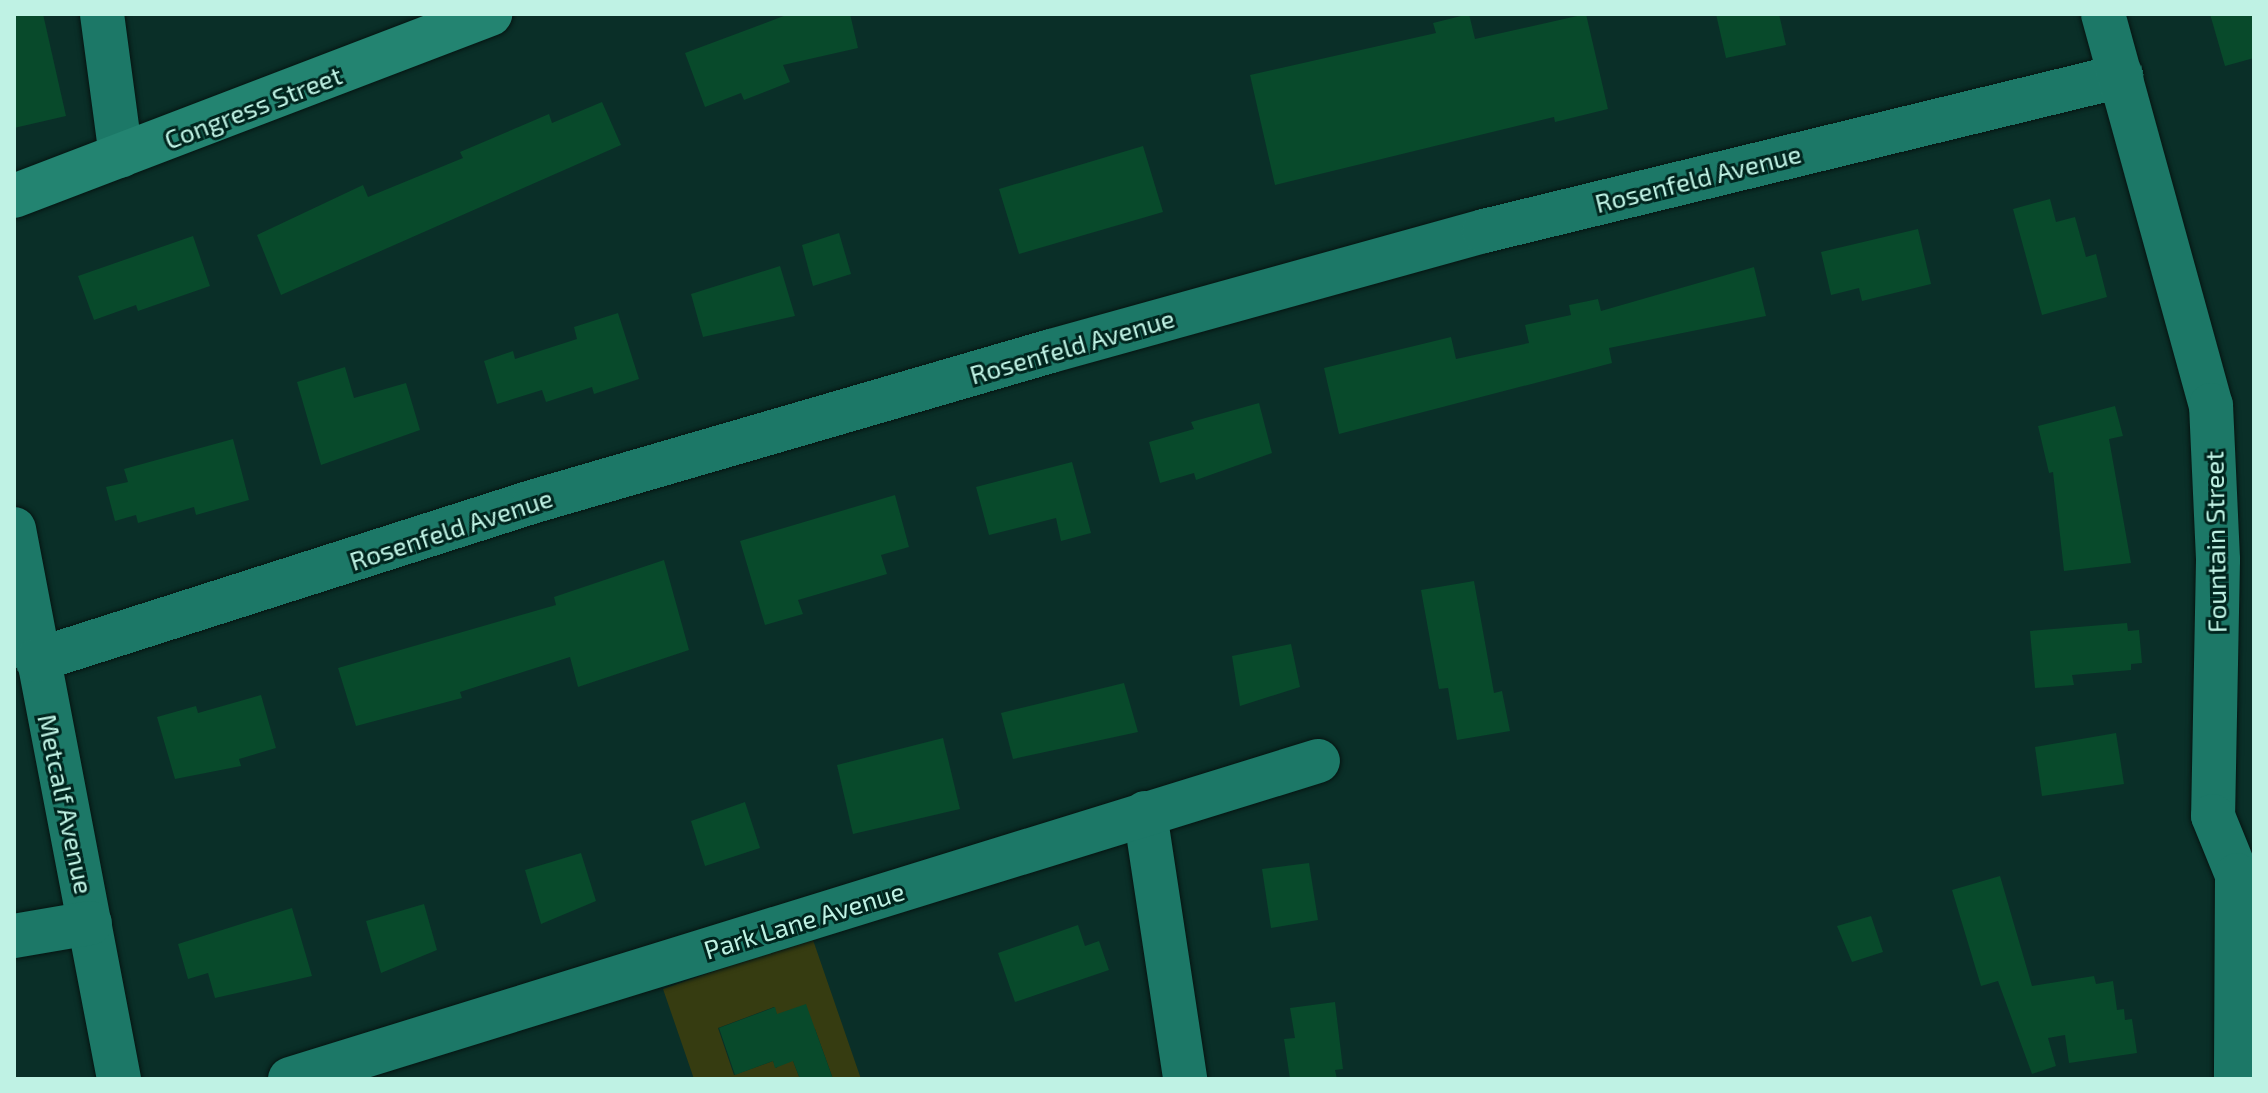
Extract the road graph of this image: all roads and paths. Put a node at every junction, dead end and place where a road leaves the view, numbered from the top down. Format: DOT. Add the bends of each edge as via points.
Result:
graph roads {
  1 [pos="102,14"];
  2 [pos="490,14"];
  3 [pos="2103,14"];
  4 [pos="2121,76"];
  5 [pos="121,156"];
  6 [pos="14,196"];
  7 [pos="14,529"];
  8 [pos="37,660"];
  9 [pos="1318,761"];
  10 [pos="1145,813"];
  11 [pos="90,923"];
  12 [pos="14,936"];
  13 [pos="2244,1007"];
  14 [pos="119,1079"];
  15 [pos="290,1079"];
  16 [pos="1185,1079"];
  17 [pos="2236,1079"];
  1 -- 5 [label="street"];
  2 -- 5 [label="main road, Congress Street"];
  3 -- 4 [label="street, Fountain Street"];
  4 -- 8 [label="street, Rosenfeld Avenue" via="1484,231 1051,351 535,501"];
  4 -- 13 [label="street, Fountain Street" via="2211,405 2218,547 2213,816 2237,875"];
  5 -- 6 [label="main road, Congress Street"];
  7 -- 8 [label="street, Metcalf Avenue"];
  8 -- 11 [label="street, Metcalf Avenue"];
  9 -- 10 [label="street, Park Lane Avenue"];
  10 -- 15 [label="street, Park Lane Avenue"];
  10 -- 16 [label="street"];
  11 -- 12 [label="street"];
  11 -- 14 [label="street, Metcalf Avenue"];
  13 -- 17 [label="street, Fountain Street"];
}
